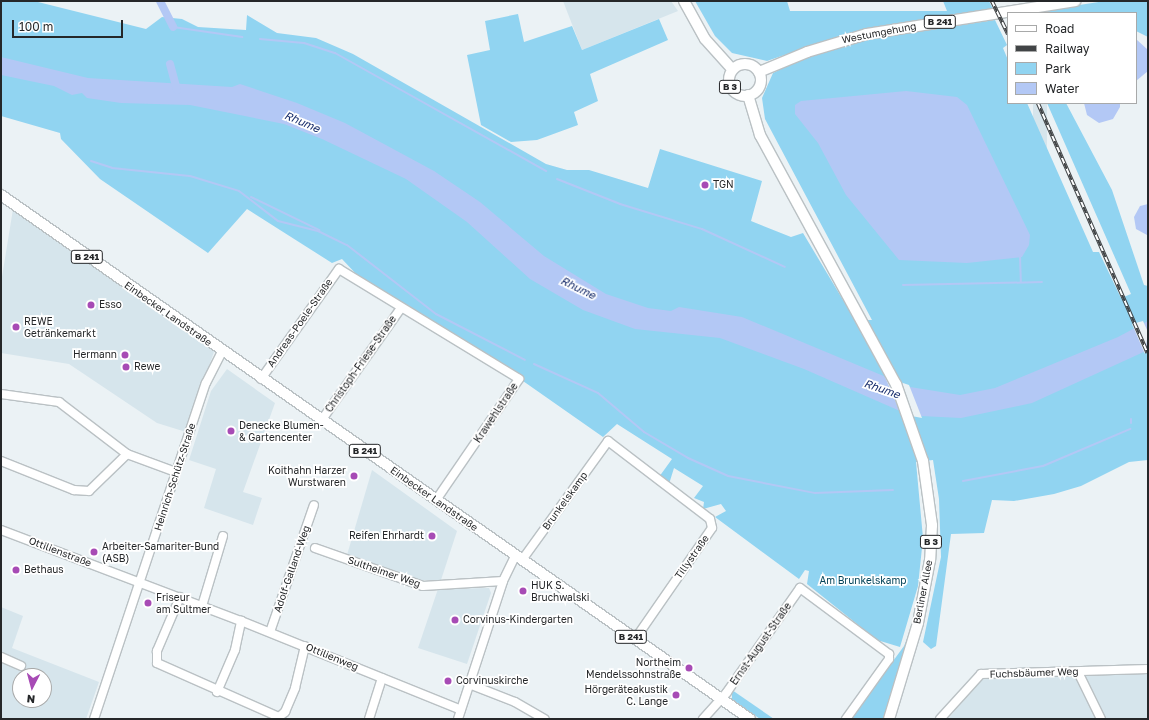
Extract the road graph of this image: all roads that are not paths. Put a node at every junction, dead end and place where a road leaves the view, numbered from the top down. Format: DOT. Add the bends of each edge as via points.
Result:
graph roads {
  1 [pos="684,1"];
  2 [pos="1075,1"];
  3 [pos="732,69"];
  4 [pos="759,72"];
  5 [pos="748,96"];
  6 [pos="1,195"];
  7 [pos="401,308"];
  8 [pos="222,351"];
  9 [pos="261,379"];
  10 [pos="1,394"];
  11 [pos="322,421"];
  12 [pos="608,441"];
  13 [pos="127,454"];
  14 [pos="1,461"];
  15 [pos="176,472"];
  16 [pos="436,500"];
  17 [pos="314,505"];
  18 [pos="1,530"];
  19 [pos="223,536"];
  20 [pos="315,548"];
  21 [pos="519,558"];
  22 [pos="503,581"];
  23 [pos="141,583"];
  24 [pos="180,597"];
  25 [pos="202,606"];
  26 [pos="241,621"];
  27 [pos="270,632"];
  28 [pos="635,639"];
  29 [pos="305,646"];
  30 [pos="1,657"];
  31 [pos="21,666"];
  32 [pos="1148,669"];
  33 [pos="1078,672"];
  34 [pos="382,678"];
  35 [pos="469,684"];
  36 [pos="218,692"];
  37 [pos="720,698"];
  38 [pos="461,710"];
  39 [pos="94,719"];
  40 [pos="369,719"];
  41 [pos="458,719"];
  42 [pos="545,719"];
  43 [pos="703,719"];
  44 [pos="750,719"];
  45 [pos="846,719"];
  46 [pos="889,719"];
  47 [pos="940,719"];
  48 [pos="1101,719"];
  1 -- 3 [label="main road, B 3" via="705,39"];
  2 -- 4 [label="main road, Westumgehung / B 241" via="867,34 807,52"];
  3 -- 4 [label="main road, B 3" via="749,64"];
  3 -- 5 [label="main road, B 3" via="728,78 731,88 738,95"];
  4 -- 5 [label="main road, B 3" via="760,85"];
  5 -- 46 [label="main road, Berliner Allee / B 3" via="760,135 896,384 923,461 932,525 930,560 918,623"];
  6 -- 8 [label="main road, Einbecker Landstraße / B 241"];
  7 -- 9 [label="street, Andreas-Poele-Straße" via="339,269"];
  7 -- 11 [label="street, Christoph-Friese-Straße"];
  7 -- 16 [label="street, Krawehlstraße" via="519,379"];
  8 -- 9 [label="main road, Einbecker Landstraße / B 241"];
  8 -- 15 [label="street, Heinrich-Schütz-Straße" via="206,383"];
  9 -- 11 [label="main road, Einbecker Landstraße / B 241"];
  10 -- 13 [label="street" via="59,402"];
  11 -- 16 [label="main road, Einbecker Landstraße / B 241"];
  12 -- 21 [label="street, Brunkelskamp"];
  12 -- 28 [label="street, Tillystraße" via="710,519 712,528"];
  13 -- 14 [label="street" via="89,491 74,490"];
  13 -- 15 [label="street"];
  15 -- 23 [label="street, Heinrich-Schütz-Straße"];
  16 -- 21 [label="main road, Einbecker Landstraße / B 241"];
  17 -- 27 [label="street, Adolf-Galland-Weg"];
  18 -- 23 [label="street, Ottilienstraße"];
  19 -- 25 [label="street"];
  20 -- 22 [label="street, Sultheimer Weg" via="423,586"];
  21 -- 22 [label="street, Brunkelskamp"];
  21 -- 28 [label="main road, Einbecker Landstraße / B 241"];
  22 -- 35 [label="street, Brunkelskamp"];
  23 -- 24 [label="street, Ottilienweg"];
  23 -- 39 [label="street, Heinrich-Schütz-Straße"];
  24 -- 25 [label="street, Ottilienweg"];
  24 -- 36 [label="street" via="158,651 157,663 164,669"];
  25 -- 26 [label="street, Ottilienweg"];
  26 -- 27 [label="street, Ottilienweg"];
  26 -- 36 [label="street" via="235,650"];
  27 -- 29 [label="street, Ottilienweg"];
  28 -- 37 [label="main road, Einbecker Landstraße / B 241"];
  29 -- 34 [label="street, Ottilienweg"];
  29 -- 36 [label="street" via="295,688 285,712 279,717"];
  30 -- 31 [label="street"];
  32 -- 33 [label="street, Fuchsbäumer Weg"];
  33 -- 47 [label="street, Fuchsbäumer Weg" via="981,674"];
  33 -- 48 [label="street"];
  34 -- 38 [label="street, Ottilienweg"];
  34 -- 40 [label="street"];
  35 -- 38 [label="street, Brunkelskamp"];
  35 -- 42 [label="street" via="515,702"];
  37 -- 43 [label="street, Ernst-August-Straße"];
  37 -- 44 [label="main road, Einbecker Landstraße / B 241"];
  37 -- 45 [label="street, Ernst-August-Straße" via="800,588 888,654 889,659"];
  38 -- 41 [label="street, Brunkelskamp"];
}
